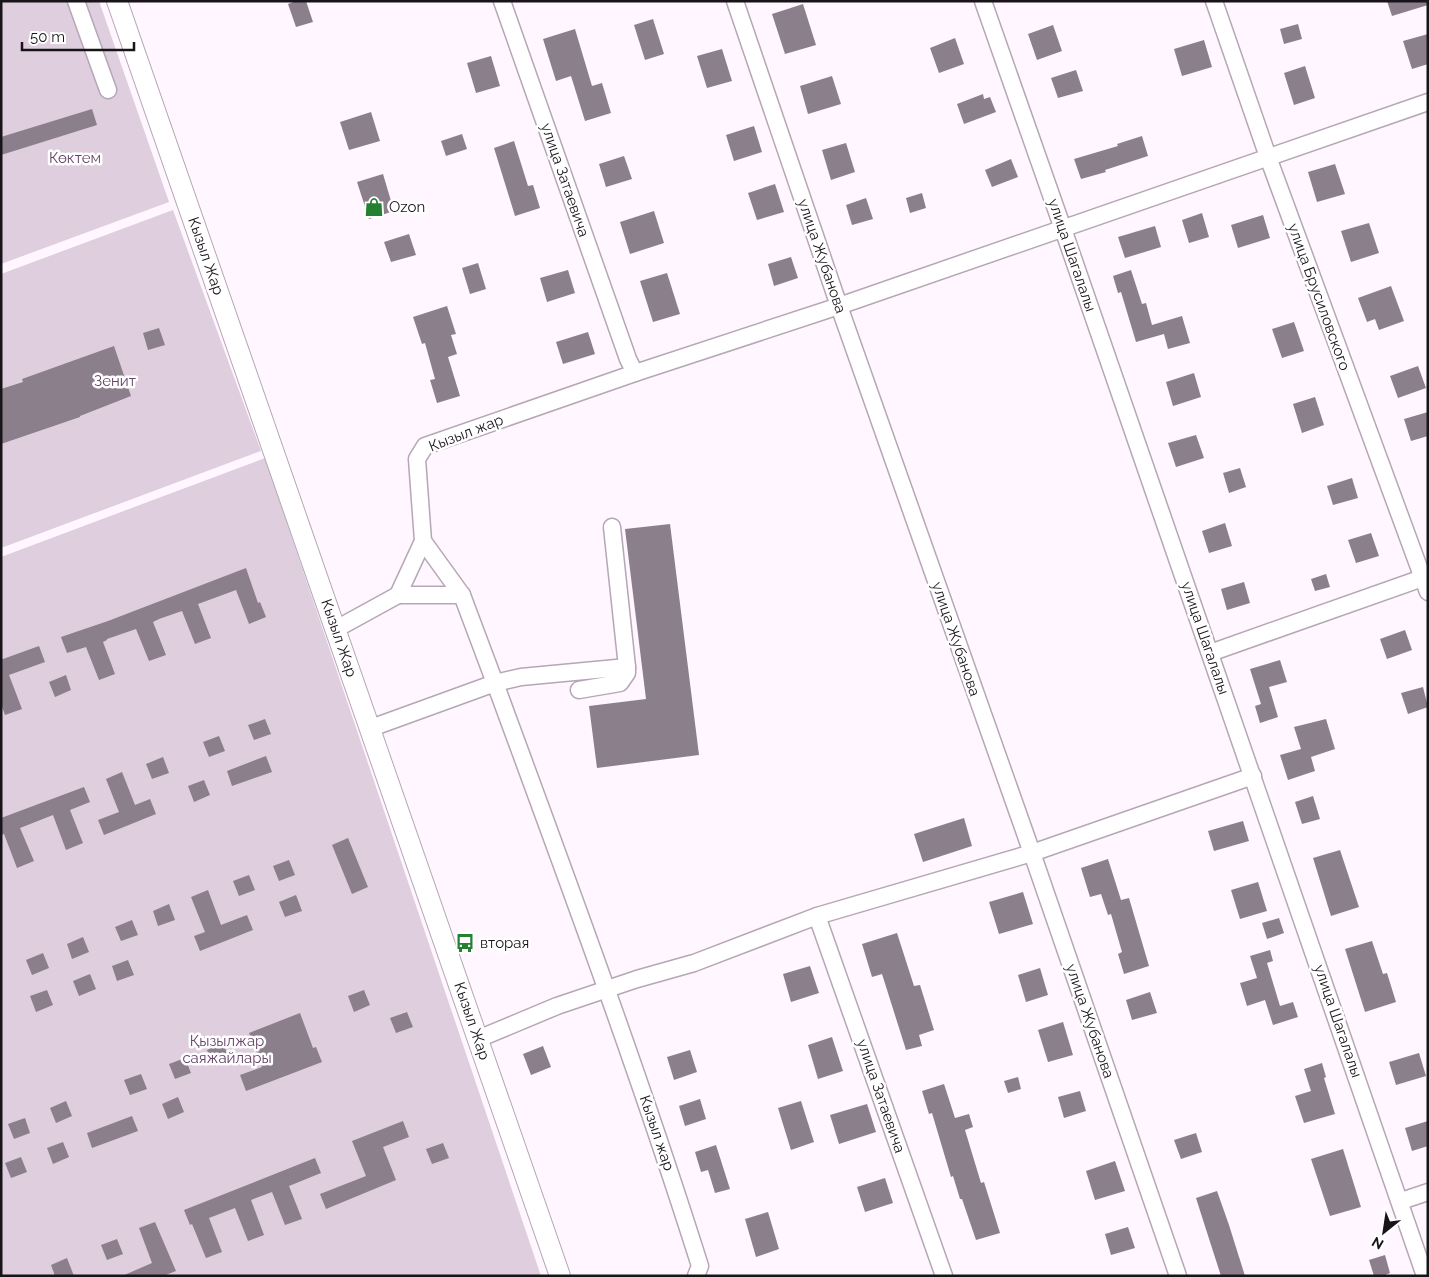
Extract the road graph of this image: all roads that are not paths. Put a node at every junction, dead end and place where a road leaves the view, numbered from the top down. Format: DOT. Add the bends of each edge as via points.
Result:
graph roads {
  1 [pos="76,1"];
  2 [pos="117,1"];
  3 [pos="502,1"];
  4 [pos="735,1"];
  5 [pos="983,1"];
  6 [pos="1214,1"];
  7 [pos="108,90"];
  8 [pos="1428,102"];
  9 [pos="1268,157"];
  10 [pos="1063,229"];
  11 [pos="839,306"];
  12 [pos="632,366"];
  13 [pos="612,527"];
  14 [pos="422,541"];
  15 [pos="1426,582"];
  16 [pos="398,595"];
  17 [pos="462,595"];
  18 [pos="336,629"];
  19 [pos="1210,653"];
  20 [pos="627,666"];
  21 [pos="494,683"];
  22 [pos="579,690"];
  23 [pos="371,728"];
  24 [pos="1253,776"];
  25 [pos="1032,853"];
  26 [pos="818,916"];
  27 [pos="608,990"];
  28 [pos="478,1039"];
  29 [pos="1428,1192"];
  30 [pos="1401,1201"];
  31 [pos="560,1276"];
  32 [pos="696,1276"];
  33 [pos="944,1276"];
  34 [pos="1178,1276"];
  35 [pos="1425,1276"];
  1 -- 7 [label="street"];
  2 -- 18 [label="main road, Кызыл Жар"];
  3 -- 12 [label="street, улица Затаевича"];
  4 -- 11 [label="street, улица Жубанова"];
  5 -- 10 [label="street, улица Шагалалы"];
  6 -- 9 [label="street, улица Брусиловского"];
  8 -- 9 [label="street, Кызыл жар"];
  9 -- 10 [label="street, Кызыл жар"];
  9 -- 15 [label="street, улица Брусиловского"];
  10 -- 11 [label="street, Кызыл жар"];
  10 -- 19 [label="street, улица Шагалалы"];
  11 -- 12 [label="street, Кызыл жар"];
  11 -- 25 [label="street, улица Жубанова"];
  12 -- 14 [label="street, Кызыл жар" via="425,446 417,460"];
  13 -- 20 [label="street"];
  14 -- 16 [label="street, Кызыл жар"];
  14 -- 17 [label="street, Кызыл жар"];
  15 -- 19 [label="street"];
  16 -- 17 [label="street"];
  16 -- 18 [label="street, Кызыл жар"];
  17 -- 21 [label="street, Кызыл жар"];
  18 -- 23 [label="main road, Кызыл Жар"];
  19 -- 24 [label="street, улица Шагалалы"];
  20 -- 21 [label="street" via="521,677"];
  20 -- 22 [label="street" via="627,673 620,683"];
  21 -- 23 [label="street"];
  21 -- 27 [label="street, Кызыл жар"];
  23 -- 28 [label="main road, Кызыл Жар"];
  24 -- 25 [label="street"];
  24 -- 30 [label="street, улица Шагалалы"];
  25 -- 26 [label="street"];
  25 -- 34 [label="street, улица Жубанова"];
  26 -- 27 [label="street" via="694,963"];
  26 -- 33 [label="street, улица Затаевича"];
  27 -- 28 [label="street" via="557,1006"];
  27 -- 32 [label="street, Кызыл жар" via="700,1266"];
  28 -- 31 [label="main road, Кызыл Жар"];
  29 -- 30 [label="street"];
  30 -- 35 [label="street, улица Шагалалы"];
}
